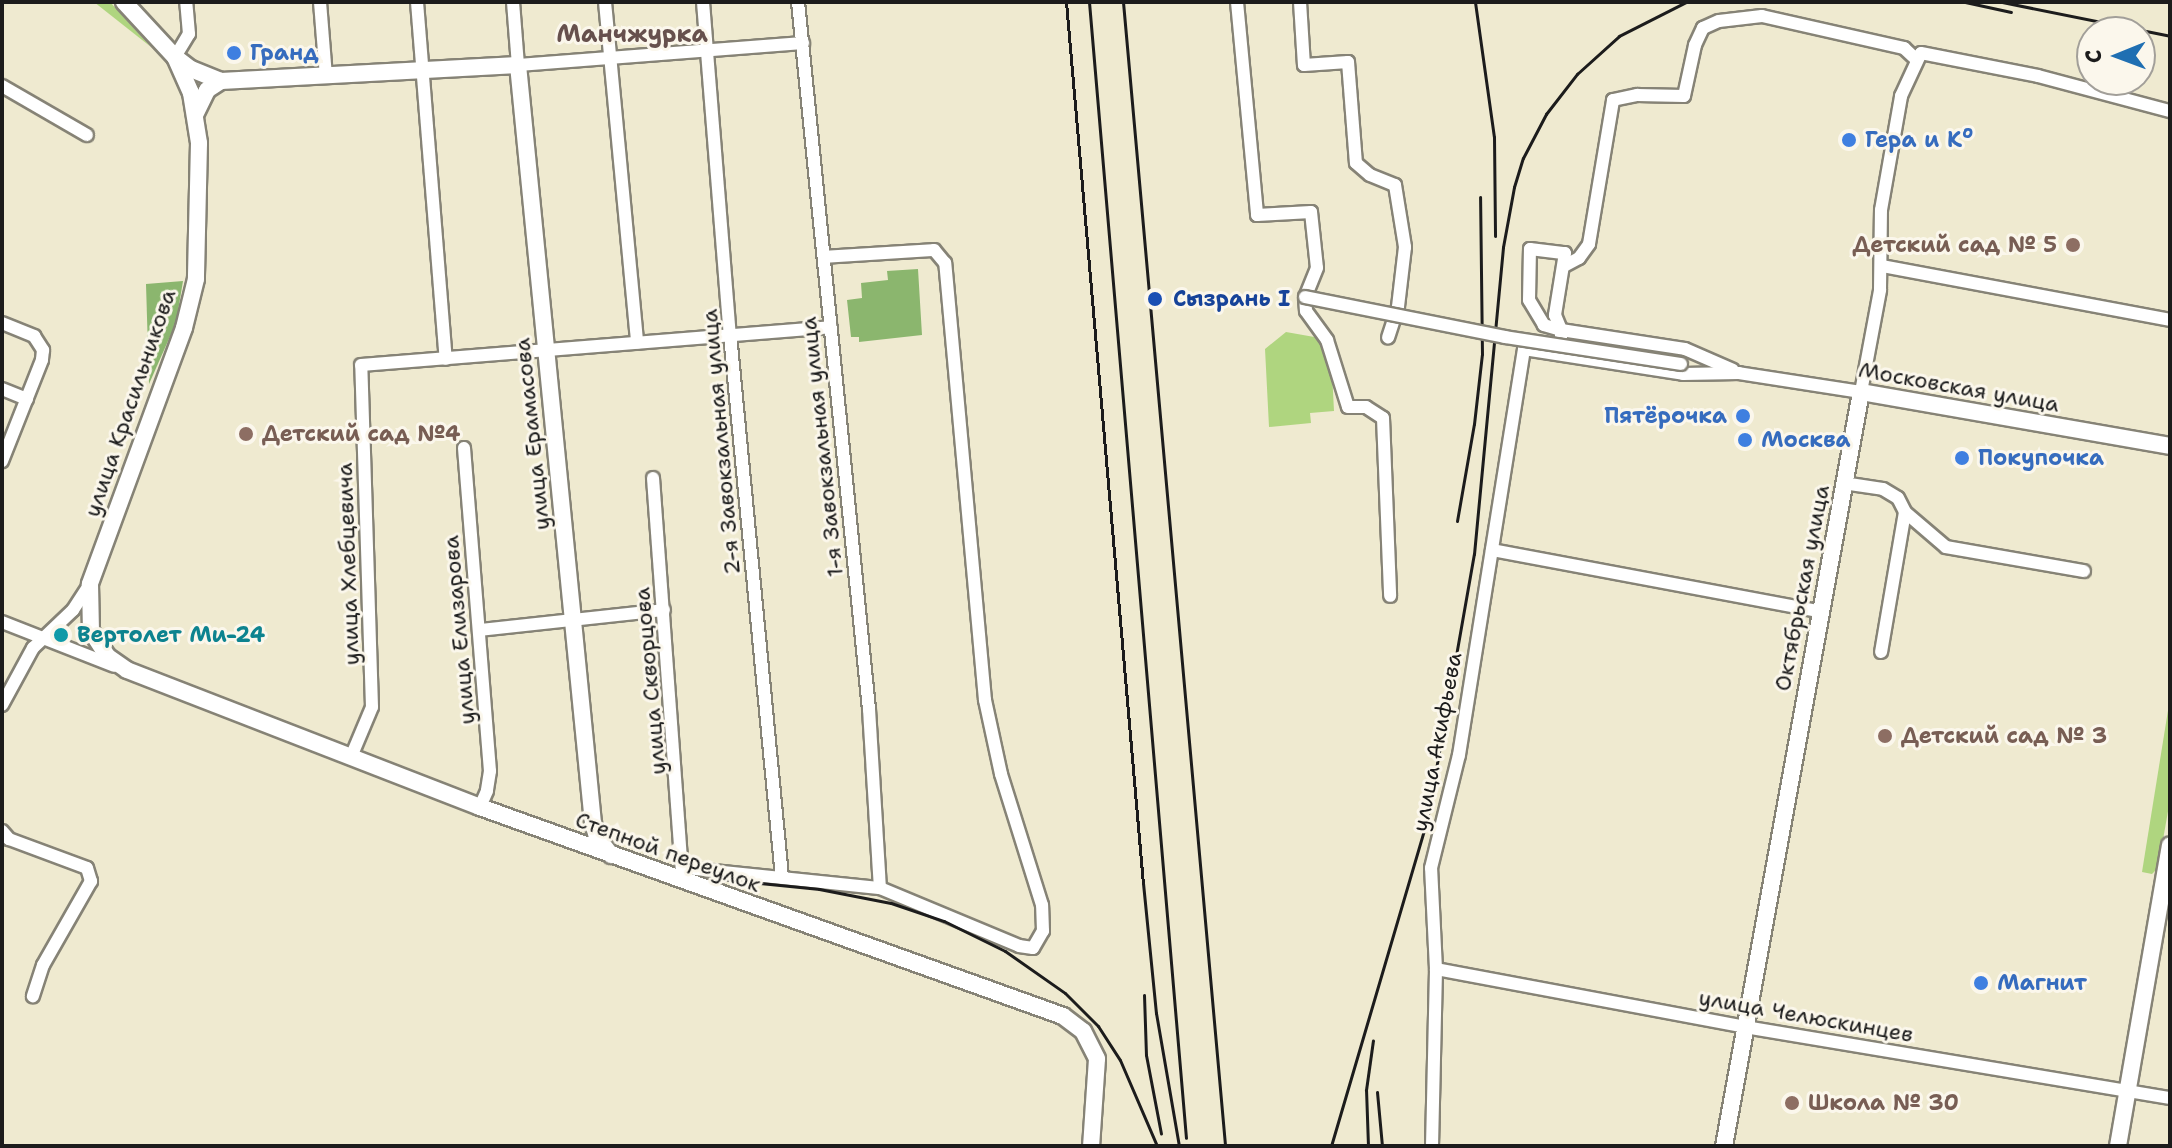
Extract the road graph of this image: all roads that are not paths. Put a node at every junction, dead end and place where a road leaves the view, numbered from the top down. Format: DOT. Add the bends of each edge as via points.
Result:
graph roads {
  1 [pos="124,2"];
  2 [pos="186,2"];
  3 [pos="320,2"];
  4 [pos="417,2"];
  5 [pos="513,2"];
  6 [pos="605,2"];
  7 [pos="703,2"];
  8 [pos="798,2"];
  9 [pos="1237,2"];
  10 [pos="1300,2"];
  11 [pos="803,43"];
  12 [pos="707,48"];
  13 [pos="610,56"];
  14 [pos="175,57"];
  15 [pos="1917,60"];
  16 [pos="518,65"];
  17 [pos="421,72"];
  18 [pos="326,76"];
  19 [pos="221,81"];
  20 [pos="3,88"];
  21 [pos="2170,111"];
  22 [pos="196,113"];
  23 [pos="87,135"];
  24 [pos="824,257"];
  25 [pos="1564,266"];
  26 [pos="1882,266"];
  27 [pos="1307,292"];
  28 [pos="2170,320"];
  29 [pos="2,323"];
  30 [pos="830,327"];
  31 [pos="1561,330"];
  32 [pos="730,335"];
  33 [pos="1388,337"];
  34 [pos="637,343"];
  35 [pos="1524,349"];
  36 [pos="546,351"];
  37 [pos="1561,355"];
  38 [pos="446,359"];
  39 [pos="1739,373"];
  40 [pos="2,389"];
  41 [pos="1861,392"];
  42 [pos="27,399"];
  43 [pos="2170,446"];
  44 [pos="464,448"];
  45 [pos="2,461"];
  46 [pos="653,478"];
  47 [pos="1843,483"];
  48 [pos="1905,512"];
  49 [pos="1492,550"];
  50 [pos="2084,571"];
  51 [pos="90,584"];
  52 [pos="1390,596"];
  53 [pos="664,610"];
  54 [pos="1819,611"];
  55 [pos="572,620"];
  56 [pos="2,622"];
  57 [pos="480,630"];
  58 [pos="42,639"];
  59 [pos="1881,652"];
  60 [pos="127,670"];
  61 [pos="2,705"];
  62 [pos="351,757"];
  63 [pos="480,807"];
  64 [pos="593,823"];
  65 [pos="2,831"];
  66 [pos="567,839"];
  67 [pos="2170,845"];
  68 [pos="612,856"];
  69 [pos="682,874"];
  70 [pos="782,877"];
  71 [pos="880,888"];
  72 [pos="1436,969"];
  73 [pos="33,996"];
  74 [pos="1745,1027"];
  75 [pos="2128,1091"];
  76 [pos="2170,1098"];
  77 [pos="1091,1146"];
  78 [pos="1432,1146"];
  79 [pos="1724,1146"];
  80 [pos="2118,1146"];
  1 -- 14 [label="main road"];
  2 -- 14 [label="street" via="189,34"];
  3 -- 18 [label="street"];
  4 -- 17 [label="street"];
  5 -- 16 [label="street, улица Ерамасова"];
  6 -- 13 [label="street"];
  7 -- 12 [label="street, 2-я Завокзальная улица"];
  8 -- 11 [label="street, 1-я Завокзальная улица"];
  9 -- 27 [label="street" via="1257,215 1311,212 1317,268"];
  10 -- 33 [label="street" via="1304,65 1348,62 1356,163 1395,185 1405,247 1398,307"];
  11 -- 12 [label="street"];
  11 -- 24 [label="street, 1-я Завокзальная улица"];
  12 -- 13 [label="street"];
  12 -- 32 [label="street, 2-я Завокзальная улица"];
  13 -- 16 [label="street"];
  13 -- 34 [label="street"];
  14 -- 19 [label="main road"];
  14 -- 22 [label="main road, улица Красильникова"];
  15 -- 21 [label="street" via="1921,53 2038,76"];
  15 -- 25 [label="street" via="1904,48 1762,16 1703,28 1684,96 1613,100 1589,244"];
  15 -- 26 [label="street, Октябрьская улица" via="1896,121 1881,210"];
  16 -- 17 [label="main road"];
  16 -- 36 [label="main road, улица Ерамасова"];
  17 -- 18 [label="main road"];
  17 -- 38 [label="street"];
  18 -- 19 [label="main road"];
  19 -- 22 [label="main road" via="207,90"];
  20 -- 23 [label="street"];
  22 -- 51 [label="main road, улица Красильникова" via="197,242 191,307"];
  24 -- 30 [label="street, 1-я Завокзальная улица"];
  24 -- 71 [label="street" via="934,250 945,263 985,700 1001,774 1042,905 1043,931 1033,948 1019,946"];
  25 -- 31 [label="street" via="1555,315"];
  25 -- 31 [label="street" via="1565,253 1530,249 1529,300 1544,325"];
  26 -- 28 [label="street"];
  26 -- 41 [label="street, Октябрьская улица"];
  27 -- 39 [label="street, Московская улица, bridge" via="1505,337"];
  27 -- 52 [label="street" via="1306,311 1327,340 1348,407 1366,407 1383,418"];
  29 -- 42 [label="street" via="41,341 42,360"];
  30 -- 32 [label="street"];
  30 -- 71 [label="street, 1-я Завокзальная улица" via="869,709"];
  31 -- 37 [label="street"];
  31 -- 39 [label="street, Московская улица" via="1685,349"];
  32 -- 34 [label="street"];
  32 -- 70 [label="street, 2-я Завокзальная улица"];
  34 -- 36 [label="street"];
  35 -- 37 [label="street, Московская улица"];
  35 -- 49 [label="street, улица Акифьева"];
  36 -- 38 [label="street"];
  36 -- 55 [label="main road, улица Ерамасова"];
  37 -- 39 [label="street, Московская улица" via="1683,374"];
  38 -- 62 [label="street, улица Хлебцевича" via="361,365 372,707"];
  39 -- 41 [label="street, Московская улица"];
  40 -- 42 [label="street"];
  41 -- 43 [label="main road, Московская улица"];
  41 -- 47 [label="main road, Октябрьская улица"];
  42 -- 45 [label="street"];
  44 -- 57 [label="street, улица Елизарова"];
  46 -- 53 [label="street, улица Скворцова"];
  47 -- 48 [label="street" via="1883,489 1898,498"];
  47 -- 54 [label="main road, Октябрьская улица"];
  48 -- 50 [label="street" via="1946,547"];
  48 -- 59 [label="street"];
  49 -- 54 [label="street"];
  49 -- 72 [label="street, улица Акифьева" via="1459,755 1431,868"];
  51 -- 58 [label="street" via="73,610"];
  51 -- 60 [label="main road" via="91,631 107,656"];
  53 -- 55 [label="street"];
  53 -- 69 [label="street, улица Скворцова"];
  54 -- 74 [label="main road, Октябрьская улица"];
  55 -- 57 [label="street"];
  55 -- 64 [label="main road, улица Ерамасова"];
  56 -- 58 [label="street"];
  57 -- 63 [label="street, улица Елизарова" via="490,771"];
  58 -- 60 [label="street"];
  58 -- 61 [label="street"];
  60 -- 62 [label="main road, Степной переулок"];
  62 -- 63 [label="main road, Степной переулок"];
  63 -- 66 [label="main road, Степной переулок"];
  64 -- 66 [label="main road" via="586,836"];
  64 -- 68 [label="main road, улица Ерамасова"];
  65 -- 73 [label="street" via="9,839 87,868 91,881 43,965"];
  66 -- 68 [label="main road, Степной переулок"];
  67 -- 75 [label="main road"];
  68 -- 69 [label="main road, Степной переулок"];
  69 -- 70 [label="street"];
  69 -- 77 [label="main road, Степной переулок" via="1063,1016 1083,1031 1097,1059"];
  70 -- 71 [label="street"];
  72 -- 74 [label="street, улица Челюскинцев"];
  72 -- 78 [label="street, улица Акифьева"];
  74 -- 75 [label="street, улица Челюскинцев"];
  74 -- 79 [label="main road, Октябрьская улица"];
  75 -- 76 [label="street, улица Челюскинцев"];
  75 -- 80 [label="main road"];
}
